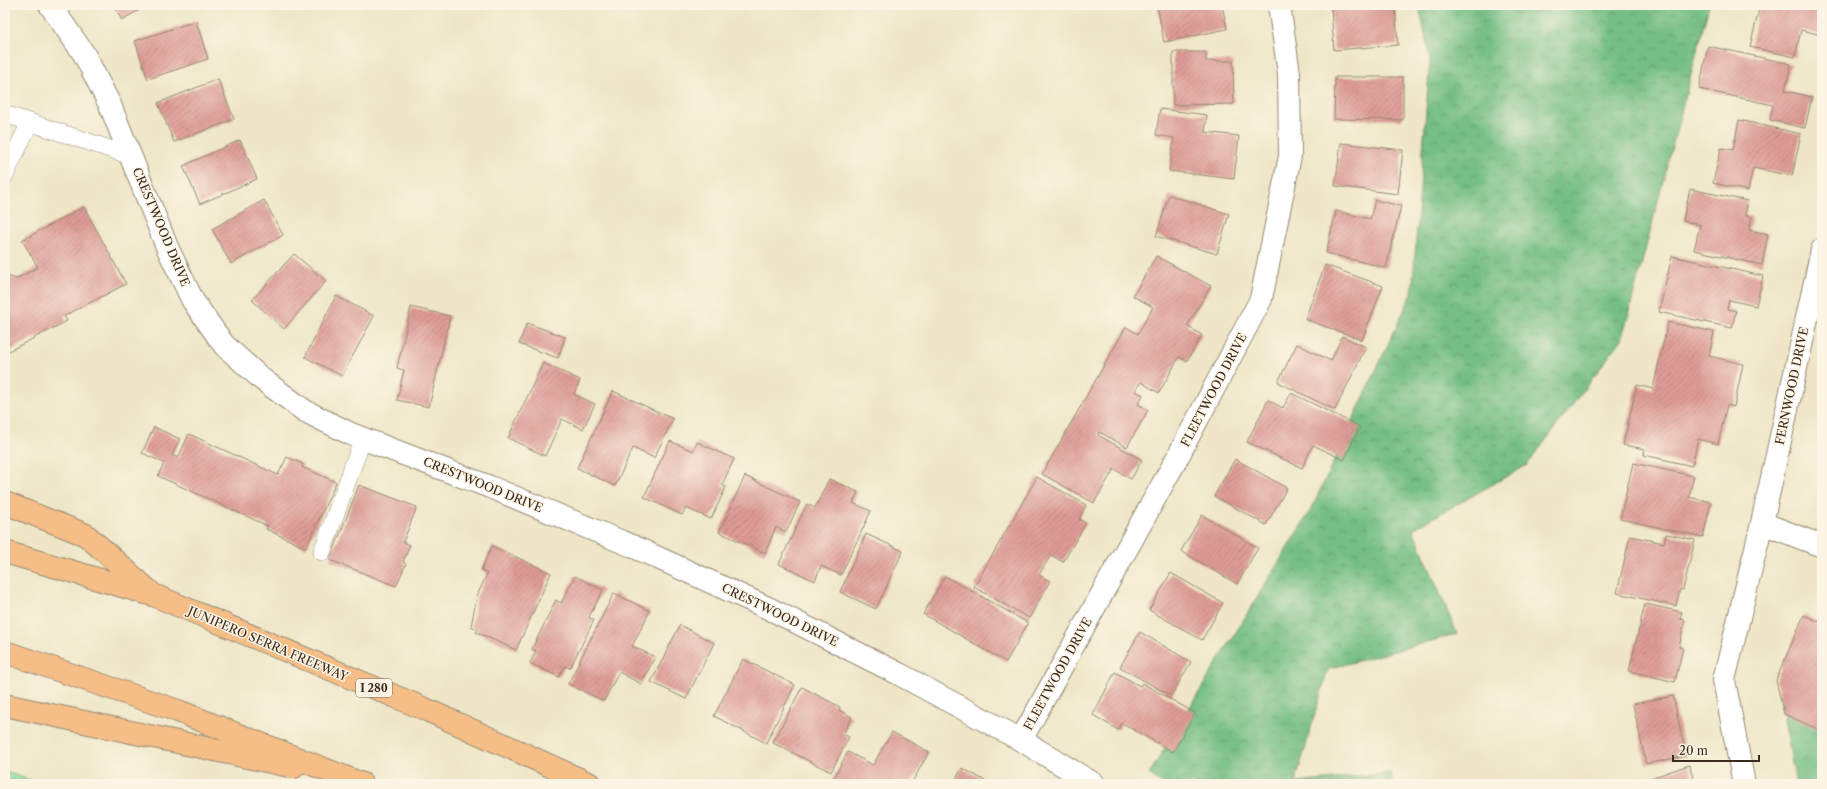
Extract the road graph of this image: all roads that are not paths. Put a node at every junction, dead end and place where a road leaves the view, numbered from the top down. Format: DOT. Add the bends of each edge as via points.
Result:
graph roads {
  1 [pos="50,5"];
  2 [pos="1279,5"];
  3 [pos="5,114"];
  4 [pos="30,122"];
  5 [pos="131,156"];
  6 [pos="5,175"];
  7 [pos="1822,250"];
  8 [pos="363,438"];
  9 [pos="5,503"];
  10 [pos="1762,523"];
  11 [pos="1822,546"];
  12 [pos="5,552"];
  13 [pos="322,552"];
  14 [pos="156,596"];
  15 [pos="5,652"];
  16 [pos="5,705"];
  17 [pos="1021,740"];
  18 [pos="358,782"];
  19 [pos="590,784"];
  20 [pos="1094,784"];
  21 [pos="1744,784"];
  1 -- 5 [label="street, CRESTWOOD DRIVE" via="84,54 110,105"];
  2 -- 17 [label="street, FLEETWOOD DRIVE" via="1289,73 1290,156 1261,299 1176,460"];
  3 -- 4 [label="lane"];
  4 -- 5 [label="lane"];
  4 -- 6 [label="lane"];
  5 -- 8 [label="street, CRESTWOOD DRIVE" via="167,247 193,301 224,345 263,380 305,411"];
  7 -- 10 [label="street, FERNWOOD DRIVE"];
  8 -- 13 [label="lane"];
  8 -- 17 [label="street, CRESTWOOD DRIVE" via="518,498 748,599 899,674"];
  9 -- 14 [label="highway" via="86,535"];
  10 -- 11 [label="street"];
  10 -- 21 [label="street, FERNWOOD DRIVE" via="1724,680"];
  12 -- 14 [label="highway, JUNIPERO SERRA FREEWAY / I 280"];
  14 -- 19 [label="highway, JUNIPERO SERRA FREEWAY / I 280" via="425,709"];
  15 -- 18 [label="highway" via="178,711"];
  16 -- 18 [label="highway"];
  17 -- 20 [label="street, CRESTWOOD DRIVE"];
}
